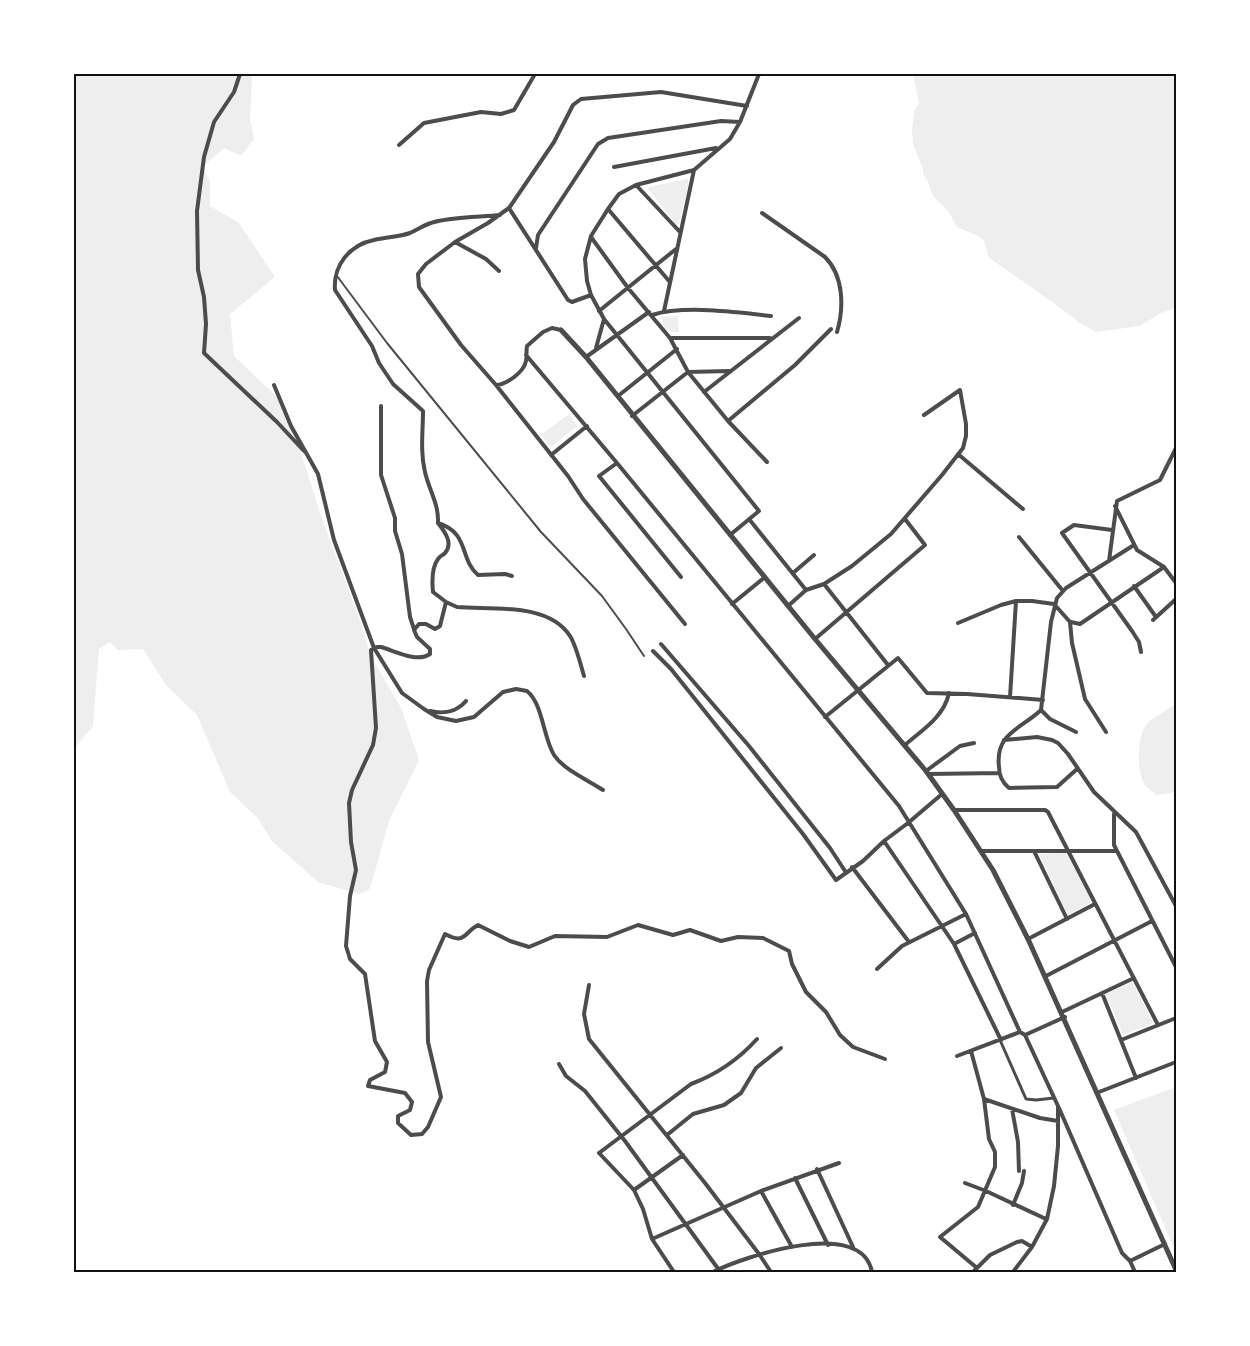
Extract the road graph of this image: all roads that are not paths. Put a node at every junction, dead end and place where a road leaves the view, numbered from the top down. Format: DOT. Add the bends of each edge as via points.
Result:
graph roads {
  1 [pos="240,74"];
  2 [pos="535,74"];
  3 [pos="759,74"];
  4 [pos="747,106"];
  5 [pos="740,122"];
  6 [pos="399,145"];
  7 [pos="717,148"];
  8 [pos="614,167"];
  9 [pos="694,170"];
  10 [pos="636,185"];
  11 [pos="509,208"];
  12 [pos="608,209"];
  13 [pos="762,213"];
  14 [pos="501,214"];
  15 [pos="680,232"];
  16 [pos="591,236"];
  17 [pos="455,242"];
  18 [pos="536,248"];
  19 [pos="676,249"];
  20 [pos="656,265"];
  21 [pos="499,271"];
  22 [pos="335,273"];
  23 [pos="669,281"];
  24 [pos="628,288"];
  25 [pos="591,296"];
  26 [pos="599,311"];
  27 [pos="664,311"];
  28 [pos="650,314"];
  29 [pos="771,316"];
  30 [pos="799,318"];
  31 [pos="604,319"];
  32 [pos="831,329"];
  33 [pos="561,330"];
  34 [pos="837,332"];
  35 [pos="616,333"];
  36 [pos="670,338"];
  37 [pos="771,339"];
  38 [pos="596,349"];
  39 [pos="677,349"];
  40 [pos="526,355"];
  41 [pos="586,357"];
  42 [pos="730,371"];
  43 [pos="688,372"];
  44 [pos="647,373"];
  45 [pos="274,385"];
  46 [pos="496,385"];
  47 [pos="661,391"];
  48 [pos="704,392"];
  49 [pos="617,397"];
  50 [pos="381,406"];
  51 [pos="924,415"];
  52 [pos="632,416"];
  53 [pos="728,421"];
  54 [pos="587,426"];
  55 [pos="1176,448"];
  56 [pos="958,454"];
  57 [pos="551,455"];
  58 [pos="308,456"];
  59 [pos="617,462"];
  60 [pos="767,462"];
  61 [pos="1115,506"];
  62 [pos="1023,509"];
  63 [pos="749,519"];
  64 [pos="905,519"];
  65 [pos="438,523"];
  66 [pos="1112,530"];
  67 [pos="730,535"];
  68 [pos="1019,537"];
  69 [pos="1134,545"];
  70 [pos="814,555"];
  71 [pos="1109,561"];
  72 [pos="1164,567"];
  73 [pos="793,573"];
  74 [pos="1090,573"];
  75 [pos="512,576"];
  76 [pos="681,577"];
  77 [pos="765,577"];
  78 [pos="1176,583"];
  79 [pos="824,584"];
  80 [pos="1134,586"];
  81 [pos="807,590"];
  82 [pos="1063,591"];
  83 [pos="1176,599"];
  84 [pos="1016,601"];
  85 [pos="446,603"];
  86 [pos="1111,603"];
  87 [pos="732,604"];
  88 [pos="1054,604"];
  89 [pos="788,606"];
  90 [pos="846,612"];
  91 [pos="1070,622"];
  92 [pos="958,623"];
  93 [pos="686,624"];
  94 [pos="414,630"];
  95 [pos="815,639"];
  96 [pos="661,644"];
  97 [pos="374,648"];
  98 [pos="653,651"];
  99 [pos="1141,652"];
  100 [pos="644,656"];
  101 [pos="888,665"];
  102 [pos="584,676"];
  103 [pos="858,690"];
  104 [pos="949,693"];
  105 [pos="1010,697"];
  106 [pos="1043,700"];
  107 [pos="466,701"];
  108 [pos="424,709"];
  109 [pos="1041,710"];
  110 [pos="825,717"];
  111 [pos="1076,732"];
  112 [pos="1106,732"];
  113 [pos="1004,740"];
  114 [pos="974,743"];
  115 [pos="904,746"];
  116 [pos="1077,769"];
  117 [pos="926,772"];
  118 [pos="999,773"];
  119 [pos="603,790"];
  120 [pos="943,793"];
  121 [pos="954,810"];
  122 [pos="1114,813"];
  123 [pos="908,823"];
  124 [pos="884,841"];
  125 [pos="1068,850"];
  126 [pos="981,851"];
  127 [pos="1034,851"];
  128 [pos="1117,852"];
  129 [pos="852,867"];
  130 [pos="845,872"];
  131 [pos="1095,904"];
  132 [pos="1176,906"];
  133 [pos="966,914"];
  134 [pos="1067,919"];
  135 [pos="1152,921"];
  136 [pos="943,926"];
  137 [pos="975,933"];
  138 [pos="1029,939"];
  139 [pos="1115,940"];
  140 [pos="909,942"];
  141 [pos="954,944"];
  142 [pos="1176,967"];
  143 [pos="877,969"];
  144 [pos="1046,976"];
  145 [pos="1134,978"];
  146 [pos="589,984"];
  147 [pos="1102,993"];
  148 [pos="1064,1015"];
  149 [pos="1176,1018"];
  150 [pos="1158,1025"];
  151 [pos="1020,1032"];
  152 [pos="1025,1035"];
  153 [pos="757,1039"];
  154 [pos="1000,1040"];
  155 [pos="1121,1040"];
  156 [pos="781,1048"];
  157 [pos="970,1052"];
  158 [pos="957,1056"];
  159 [pos="885,1059"];
  160 [pos="1176,1062"];
  161 [pos="559,1064"];
  162 [pos="1136,1078"];
  163 [pos="1099,1092"];
  164 [pos="1054,1098"];
  165 [pos="984,1099"];
  166 [pos="1058,1106"];
  167 [pos="1011,1109"];
  168 [pos="649,1114"];
  169 [pos="1058,1121"];
  170 [pos="667,1135"];
  171 [pos="621,1136"];
  172 [pos="683,1155"];
  173 [pos="839,1162"];
  174 [pos="817,1169"];
  175 [pos="653,1178"];
  176 [pos="795,1178"];
  177 [pos="965,1183"];
  178 [pos="634,1190"];
  179 [pos="761,1191"];
  180 [pos="986,1191"];
  181 [pos="1013,1205"];
  182 [pos="724,1207"];
  183 [pos="1047,1219"];
  184 [pos="686,1225"];
  185 [pos="652,1239"];
  186 [pos="1165,1244"];
  187 [pos="828,1245"];
  188 [pos="792,1247"];
  189 [pos="853,1247"];
  190 [pos="1032,1247"];
  191 [pos="759,1254"];
  192 [pos="1130,1261"];
  193 [pos="719,1270"];
  194 [pos="975,1270"];
  195 [pos="1176,1270"];
  196 [pos="674,1272"];
  197 [pos="713,1272"];
  198 [pos="771,1272"];
  199 [pos="872,1272"];
  200 [pos="1013,1272"];
  201 [pos="1135,1272"];
  1 -- 58 [label="street" via="234,92 214,122 204,157 197,211 198,270 206,324 204,354"];
  2 -- 6 [label="street" via="514,110 424,123"];
  3 -- 4 [label="street"];
  4 -- 5 [label="street"];
  4 -- 11 [label="street" via="661,92 580,99"];
  5 -- 7 [label="street" via="730,138"];
  5 -- 18 [label="street" via="721,121 608,138 598,144 538,235"];
  7 -- 8 [label="street"];
  7 -- 9 [label="street"];
  9 -- 10 [label="street"];
  9 -- 15 [label="street"];
  10 -- 12 [label="street" via="619,194"];
  10 -- 15 [label="street"];
  11 -- 14 [label="street"];
  11 -- 18 [label="street"];
  12 -- 16 [label="street"];
  12 -- 20 [label="street"];
  13 -- 34 [label="street" via="832,264 841,300"];
  14 -- 17 [label="street"];
  14 -- 22 [label="street" via="440,220 410,233 370,241 342,259"];
  15 -- 19 [label="street"];
  16 -- 24 [label="street"];
  16 -- 25 [label="street" via="585,259"];
  17 -- 21 [label="street"];
  17 -- 46 [label="street" via="422,268 417,281 461,345"];
  18 -- 25 [label="street" via="570,302"];
  19 -- 20 [label="street"];
  19 -- 23 [label="street"];
  20 -- 23 [label="street"];
  20 -- 24 [label="street"];
  22 -- 65 [label="street" via="335,290 379,363 393,384 423,411 422,454 437,502"];
  22 -- 100 [label="lane" via="541,532 602,596"];
  23 -- 27 [label="street"];
  24 -- 26 [label="street"];
  24 -- 28 [label="street"];
  25 -- 26 [label="street"];
  26 -- 31 [label="street"];
  27 -- 28 [label="street"];
  27 -- 29 [label="street"];
  28 -- 35 [label="street"];
  28 -- 36 [label="street"];
  30 -- 37 [label="street"];
  31 -- 35 [label="street"];
  31 -- 38 [label="street"];
  32 -- 53 [label="street"];
  33 -- 40 [label="street" via="543,332 527,346"];
  33 -- 41 [label="street"];
  35 -- 38 [label="street"];
  35 -- 44 [label="street"];
  36 -- 37 [label="street"];
  36 -- 39 [label="street"];
  37 -- 42 [label="street"];
  38 -- 41 [label="street"];
  39 -- 43 [label="street"];
  39 -- 44 [label="street"];
  40 -- 46 [label="street" via="521,371"];
  40 -- 54 [label="street"];
  41 -- 49 [label="street"];
  42 -- 43 [label="street"];
  42 -- 48 [label="street"];
  43 -- 47 [label="street"];
  43 -- 48 [label="street"];
  44 -- 47 [label="street"];
  44 -- 49 [label="street"];
  45 -- 58 [label="street"];
  46 -- 57 [label="street"];
  47 -- 52 [label="street"];
  47 -- 63 [label="street" via="759,511"];
  48 -- 53 [label="street"];
  49 -- 52 [label="street"];
  50 -- 94 [label="street" via="381,475 395,518"];
  51 -- 56 [label="street" via="960,390 966,424 963,448"];
  52 -- 67 [label="street"];
  53 -- 60 [label="street"];
  54 -- 57 [label="street"];
  54 -- 59 [label="street"];
  55 -- 61 [label="street" via="1160,480 1119,499"];
  56 -- 62 [label="street"];
  56 -- 64 [label="street"];
  57 -- 93 [label="street"];
  58 -- 97 [label="street" via="318,474 334,540"];
  59 -- 76 [label="street" via="599,476"];
  59 -- 87 [label="street"];
  61 -- 66 [label="street"];
  61 -- 69 [label="street"];
  63 -- 67 [label="street"];
  63 -- 73 [label="street"];
  64 -- 79 [label="street" via="852,566"];
  64 -- 90 [label="street" via="925,545"];
  65 -- 75 [label="street" via="453,530 478,575"];
  65 -- 85 [label="street" via="448,536 448,547 434,566 432,587"];
  66 -- 71 [label="street"];
  66 -- 74 [label="street" via="1074,525 1062,533"];
  67 -- 77 [label="street"];
  68 -- 82 [label="street"];
  69 -- 71 [label="street"];
  69 -- 72 [label="street"];
  70 -- 73 [label="street"];
  71 -- 74 [label="street"];
  72 -- 78 [label="street"];
  72 -- 80 [label="street"];
  73 -- 81 [label="street"];
  74 -- 82 [label="street"];
  74 -- 86 [label="street"];
  77 -- 87 [label="street"];
  77 -- 89 [label="street"];
  79 -- 81 [label="street"];
  79 -- 90 [label="street"];
  80 -- 83 [label="street" via="1155,618"];
  80 -- 86 [label="street"];
  81 -- 89 [label="street"];
  82 -- 88 [label="street"];
  84 -- 88 [label="street"];
  84 -- 92 [label="street"];
  84 -- 105 [label="street"];
  85 -- 94 [label="street" via="438,628 419,624"];
  85 -- 102 [label="street" via="538,613 553,620 570,636"];
  86 -- 91 [label="street" via="1080,624"];
  86 -- 99 [label="street" via="1139,642"];
  87 -- 110 [label="street"];
  88 -- 91 [label="street"];
  88 -- 106 [label="street"];
  89 -- 95 [label="street"];
  90 -- 95 [label="street"];
  90 -- 101 [label="street"];
  91 -- 112 [label="street" via="1084,699"];
  94 -- 97 [label="street" via="430,649 427,657"];
  95 -- 103 [label="street"];
  96 -- 130 [label="street" via="749,746"];
  97 -- 108 [label="street" via="402,693"];
  97 -- 159 [label="street" via="370,658 375,736 349,803 356,870 346,946 350,959 364,974 375,1041 387,1062 385,1072 370,1080 368,1086 405,1093 411,1098 410,1110 397,1119 408,1133 418,1135 425,1131 441,1097 429,1042 429,970 445,934 463,938 478,925 529,947 560,935 607,937 638,925 673,935 690,930 721,941 738,937 767,939 789,951 807,992 840,1035 853,1047"];
  98 -- 130 [label="street" via="836,880"];
  101 -- 103 [label="street"];
  101 -- 104 [label="street" via="898,658 927,693"];
  103 -- 110 [label="street"];
  103 -- 115 [label="street"];
  104 -- 105 [label="street"];
  104 -- 115 [label="street" via="942,713"];
  105 -- 106 [label="street"];
  106 -- 109 [label="street"];
  107 -- 108 [label="street" via="453,711"];
  108 -- 119 [label="street" via="446,720 465,720 503,692 527,691 536,703 556,758"];
  109 -- 111 [label="street"];
  109 -- 113 [label="street"];
  110 -- 123 [label="street" via="899,806"];
  113 -- 116 [label="street" via="1052,740 1062,747"];
  113 -- 118 [label="street" via="999,751"];
  114 -- 117 [label="street" via="960,746"];
  115 -- 117 [label="street"];
  116 -- 118 [label="street" via="1052,788 1009,788"];
  116 -- 122 [label="street"];
  117 -- 118 [label="street"];
  117 -- 120 [label="street"];
  120 -- 121 [label="street"];
  120 -- 123 [label="street"];
  121 -- 125 [label="street" via="1045,810"];
  121 -- 126 [label="street"];
  122 -- 128 [label="street"];
  122 -- 132 [label="street" via="1136,832"];
  123 -- 124 [label="street"];
  123 -- 133 [label="street"];
  124 -- 129 [label="street"];
  124 -- 136 [label="street"];
  125 -- 127 [label="street"];
  125 -- 128 [label="street"];
  125 -- 131 [label="street"];
  126 -- 127 [label="street"];
  126 -- 138 [label="street"];
  127 -- 134 [label="street"];
  128 -- 135 [label="street"];
  129 -- 130 [label="street"];
  129 -- 140 [label="street"];
  131 -- 134 [label="street"];
  131 -- 139 [label="street"];
  133 -- 136 [label="street"];
  133 -- 137 [label="street"];
  134 -- 138 [label="street"];
  135 -- 139 [label="street"];
  135 -- 142 [label="street"];
  136 -- 140 [label="street"];
  136 -- 141 [label="street"];
  137 -- 141 [label="street"];
  137 -- 151 [label="street"];
  138 -- 144 [label="street"];
  139 -- 144 [label="street"];
  139 -- 145 [label="street"];
  140 -- 143 [label="street"];
  141 -- 154 [label="street"];
  144 -- 148 [label="street"];
  145 -- 147 [label="street"];
  145 -- 150 [label="street"];
  146 -- 168 [label="street" via="584,1014 589,1039"];
  147 -- 148 [label="street"];
  147 -- 155 [label="street"];
  148 -- 152 [label="street"];
  148 -- 163 [label="street"];
  149 -- 150 [label="street"];
  150 -- 155 [label="street"];
  151 -- 152 [label="street"];
  151 -- 154 [label="street"];
  152 -- 164 [label="street"];
  153 -- 168 [label="street" via="726,1067 691,1084"];
  154 -- 157 [label="street"];
  154 -- 164 [label="street" via="1026,1099"];
  155 -- 162 [label="street"];
  156 -- 170 [label="street" via="756,1068 741,1093 724,1105 693,1114"];
  157 -- 158 [label="street"];
  157 -- 165 [label="street"];
  160 -- 162 [label="street"];
  161 -- 171 [label="street"];
  162 -- 163 [label="street"];
  163 -- 186 [label="street"];
  164 -- 166 [label="street"];
  165 -- 167 [label="street"];
  165 -- 180 [label="street" via="995,1158"];
  166 -- 169 [label="street"];
  166 -- 192 [label="street" via="1122,1253"];
  167 -- 169 [label="street"];
  167 -- 181 [label="street" via="1022,1171 1022,1183"];
  168 -- 170 [label="street"];
  168 -- 171 [label="street"];
  169 -- 183 [label="street" via="1056,1172"];
  170 -- 172 [label="street"];
  171 -- 175 [label="street"];
  171 -- 178 [label="street" via="599,1153"];
  172 -- 175 [label="street"];
  172 -- 182 [label="street"];
  173 -- 174 [label="street"];
  174 -- 176 [label="street"];
  174 -- 189 [label="street"];
  175 -- 178 [label="street"];
  175 -- 184 [label="street"];
  176 -- 179 [label="street"];
  176 -- 187 [label="street"];
  177 -- 180 [label="street"];
  178 -- 185 [label="street"];
  179 -- 182 [label="street"];
  179 -- 188 [label="street"];
  180 -- 181 [label="street"];
  180 -- 194 [label="street" via="978,1207 940,1237"];
  181 -- 183 [label="street"];
  182 -- 184 [label="street"];
  182 -- 191 [label="street"];
  183 -- 190 [label="street"];
  184 -- 185 [label="street"];
  184 -- 193 [label="street"];
  185 -- 196 [label="street"];
  186 -- 192 [label="street"];
  186 -- 195 [label="street"];
  187 -- 188 [label="street"];
  187 -- 189 [label="street"];
  188 -- 191 [label="street"];
  189 -- 199 [label="street" via="866,1258"];
  190 -- 194 [label="street" via="1017,1242 994,1252"];
  190 -- 200 [label="street"];
  191 -- 193 [label="street"];
  191 -- 198 [label="street"];
  192 -- 201 [label="street"];
  193 -- 197 [label="street"];
}
